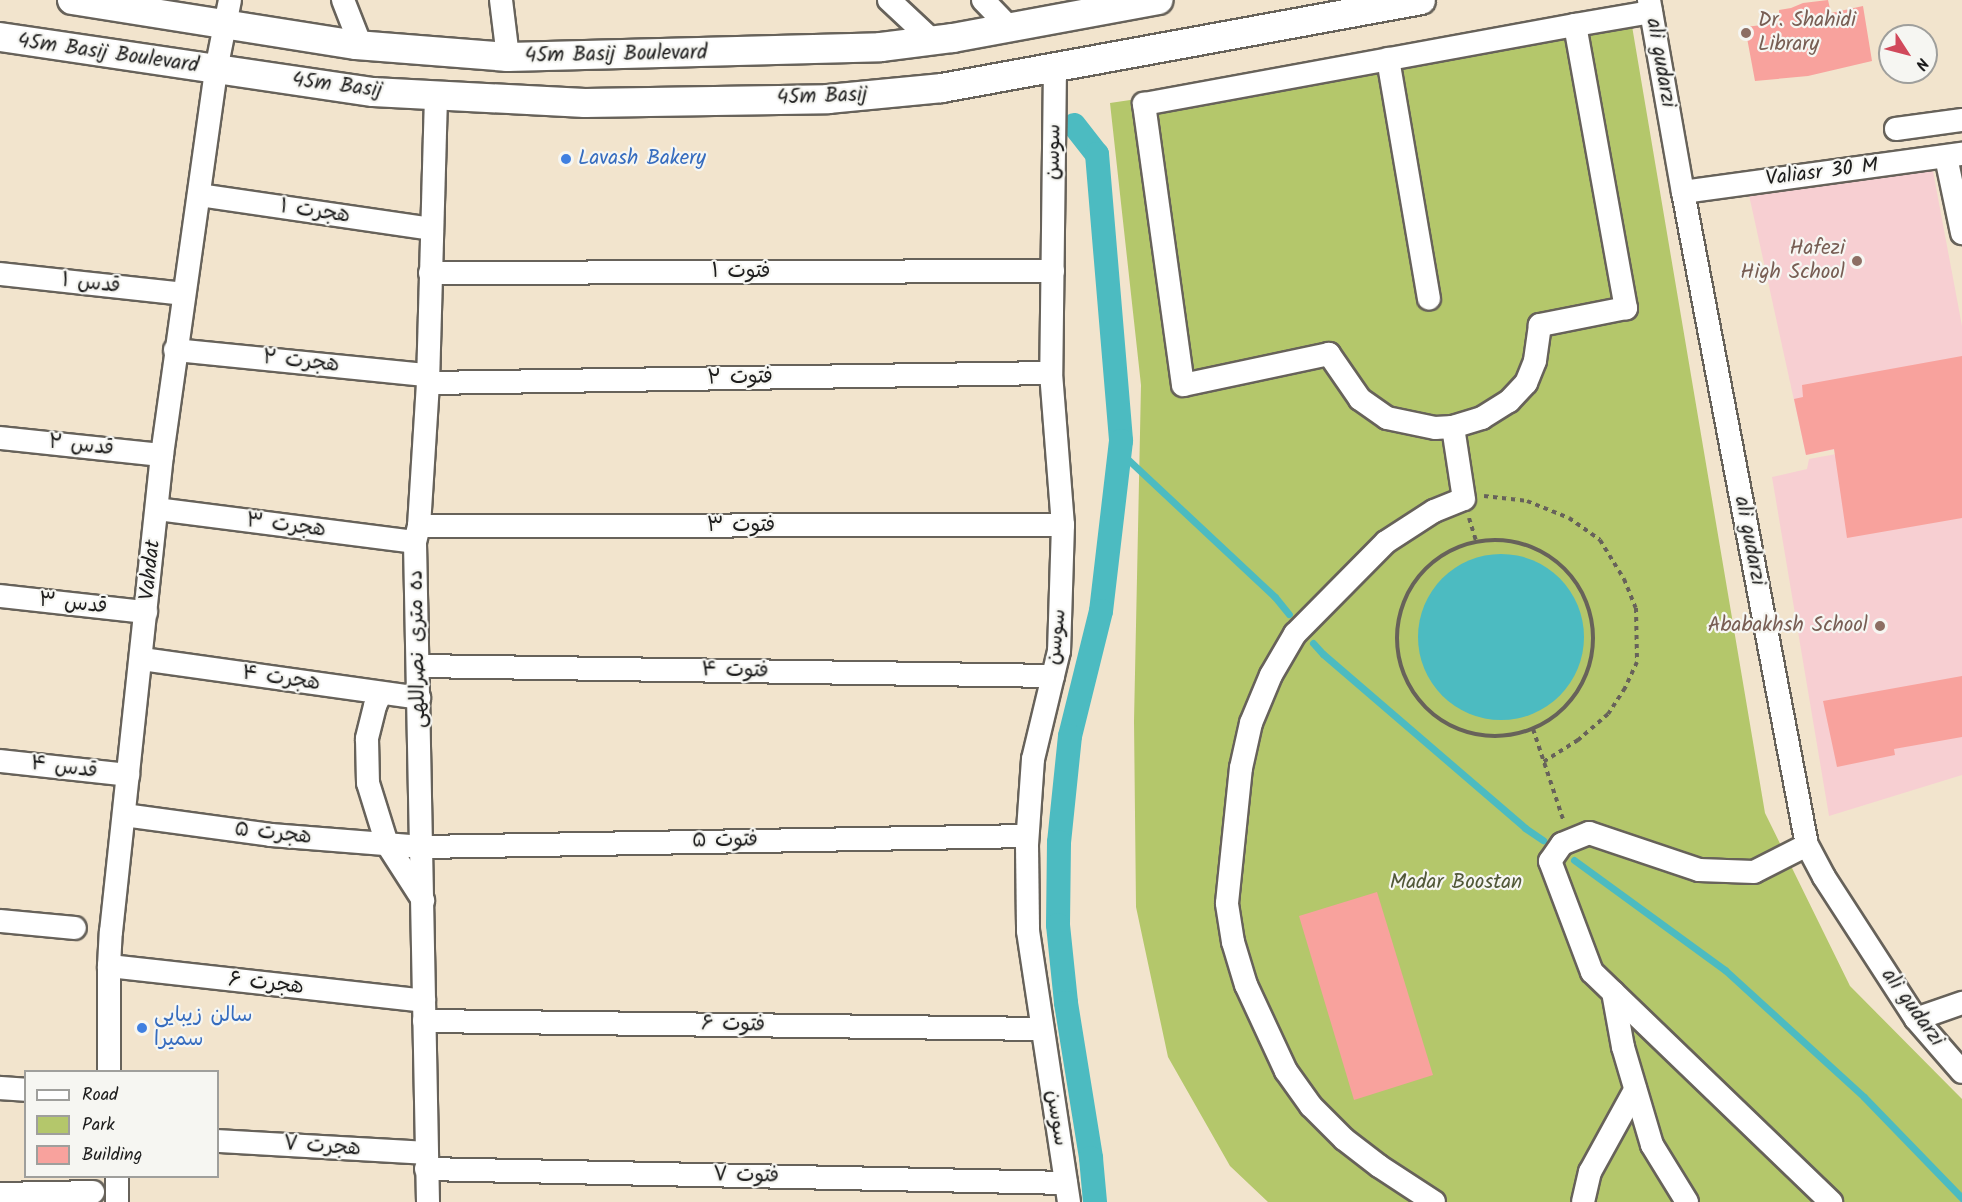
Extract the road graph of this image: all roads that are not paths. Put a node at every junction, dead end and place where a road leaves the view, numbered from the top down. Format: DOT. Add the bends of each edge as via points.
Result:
graph roads {
  1 [pos="72,0"];
  2 [pos="343,0"];
  3 [pos="501,0"];
  4 [pos="889,0"];
  5 [pos="983,0"];
  6 [pos="1159,0"];
  7 [pos="1421,0"];
  8 [pos="1650,6"];
  9 [pos="227,13"];
  10 [pos="1575,25"];
  11 [pos="1009,27"];
  12 [pos="0,37"];
  13 [pos="933,41"];
  14 [pos="361,46"];
  15 [pos="588,56"];
  16 [pos="508,57"];
  17 [pos="1388,59"];
  18 [pos="1055,68"];
  19 [pos="216,70"];
  20 [pos="436,96"];
  21 [pos="585,103"];
  22 [pos="1962,120"];
  23 [pos="1896,129"];
  24 [pos="1954,156"];
  25 [pos="1683,192"];
  26 [pos="199,195"];
  27 [pos="431,229"];
  28 [pos="1962,233"];
  29 [pos="1053,271"];
  30 [pos="430,273"];
  31 [pos="0,274"];
  32 [pos="183,294"];
  33 [pos="1429,299"];
  34 [pos="176,350"];
  35 [pos="1051,373"];
  36 [pos="428,379"];
  37 [pos="1453,426"];
  38 [pos="0,438"];
  39 [pos="162,455"];
  40 [pos="158,509"];
  41 [pos="1063,525"];
  42 [pos="417,534"];
  43 [pos="0,596"];
  44 [pos="146,612"];
  45 [pos="142,659"];
  46 [pos="418,666"];
  47 [pos="1053,676"];
  48 [pos="381,693"];
  49 [pos="419,698"];
  50 [pos="0,760"];
  51 [pos="128,776"];
  52 [pos="124,815"];
  53 [pos="1027,836"];
  54 [pos="387,844"];
  55 [pos="1807,845"];
  56 [pos="423,847"];
  57 [pos="423,900"];
  58 [pos="0,921"];
  59 [pos="75,928"];
  60 [pos="109,966"];
  61 [pos="1613,992"];
  62 [pos="1962,1003"];
  63 [pos="424,1011"];
  64 [pos="1916,1019"];
  65 [pos="1042,1029"];
  66 [pos="109,1070"];
  67 [pos="1962,1072"];
  68 [pos="0,1088"];
  69 [pos="24,1090"];
  70 [pos="1635,1090"];
  71 [pos="219,1141"];
  72 [pos="426,1161"];
  73 [pos="117,1178"];
  74 [pos="94,1190"];
  75 [pos="1067,1192"];
  76 [pos="0,1194"];
  77 [pos="1827,1201"];
  78 [pos="117,1202"];
  79 [pos="428,1202"];
  80 [pos="1434,1202"];
  81 [pos="1583,1202"];
  82 [pos="1687,1202"];
  1 -- 9 [label="main road, 45m Basij Boulevard"];
  2 -- 14 [label="street"];
  3 -- 16 [label="street"];
  4 -- 13 [label="street"];
  5 -- 11 [label="street"];
  6 -- 11 [label="main road, 45m Basij Boulevard"];
  7 -- 18 [label="main road, 45m Basij"];
  8 -- 10 [label="street"];
  8 -- 25 [label="street, ali gudarzi"];
  9 -- 14 [label="main road, 45m Basij Boulevard"];
  9 -- 19 [label="street, Vahdat"];
  10 -- 17 [label="street"];
  10 -- 37 [label="street" via="1626,308 1540,325 1535,361 1526,383 1509,401 1482,418"];
  11 -- 13 [label="main road, 45m Basij Boulevard"];
  12 -- 19 [label="main road, 45m Basij Boulevard"];
  13 -- 15 [label="main road, 45m Basij Boulevard" via="881,47"];
  14 -- 16 [label="main road, 45m Basij Boulevard"];
  15 -- 16 [label="main road, 45m Basij Boulevard"];
  15 -- 21 [label="main road"];
  17 -- 33 [label="street"];
  17 -- 37 [label="street" via="1144,104 1184,385 1329,354 1360,399 1387,417 1435,428"];
  18 -- 21 [label="main road, 45m Basij" via="897,94 828,99"];
  18 -- 29 [label="street, سوسن"];
  19 -- 20 [label="main road, 45m Basij" via="352,90"];
  19 -- 26 [label="street, Vahdat"];
  20 -- 21 [label="main road, 45m Basij"];
  20 -- 27 [label="street, ده متری نصراللهی"];
  22 -- 23 [label="street"];
  24 -- 25 [label="street, Valiasr 30 M"];
  24 -- 28 [label="street"];
  25 -- 55 [label="street, ali gudarzi"];
  26 -- 27 [label="street, هجرت ۱"];
  26 -- 32 [label="street, Vahdat"];
  27 -- 30 [label="street, ده متری نصراللهی"];
  29 -- 30 [label="street, فتوت ۱"];
  29 -- 35 [label="street, سوسن"];
  30 -- 36 [label="street, ده متری نصراللهی"];
  31 -- 32 [label="street, قدس ۱"];
  32 -- 34 [label="street, Vahdat"];
  34 -- 36 [label="street, هجرت ۲"];
  34 -- 39 [label="street, Vahdat"];
  35 -- 36 [label="street, فتوت ۲"];
  35 -- 41 [label="street, سوسن"];
  36 -- 42 [label="street, ده متری نصراللهی"];
  37 -- 80 [label="street" via="1464,499 1434,511 1386,542 1296,634 1270,675 1251,723 1241,768 1227,903 1246,986 1286,1071 1311,1106 1344,1139"];
  38 -- 39 [label="street, قدس ۲"];
  39 -- 40 [label="street, Vahdat"];
  40 -- 42 [label="street, هجرت ۳"];
  40 -- 44 [label="street, Vahdat"];
  41 -- 42 [label="street, فتوت ۳"];
  41 -- 47 [label="street, سوسن" via="1059,651"];
  42 -- 46 [label="street, ده متری نصراللهی"];
  43 -- 44 [label="street, قدس ۳"];
  44 -- 45 [label="street, Vahdat"];
  45 -- 48 [label="street, هجرت ۴"];
  45 -- 51 [label="street, Vahdat"];
  46 -- 47 [label="street, فتوت ۴"];
  46 -- 49 [label="street, ده متری نصراللهی"];
  47 -- 53 [label="street, سوسن" via="1032,759"];
  48 -- 49 [label="street, هجرت ۴"];
  48 -- 54 [label="street" via="367,739 368,783"];
  49 -- 56 [label="street, ده متری نصراللهی"];
  50 -- 51 [label="street, قدس ۴"];
  51 -- 52 [label="street, Vahdat"];
  52 -- 54 [label="street, هجرت ۵" via="271,835"];
  52 -- 60 [label="street, Vahdat"];
  53 -- 56 [label="street, فتوت ۵"];
  53 -- 65 [label="street, سوسن" via="1028,931"];
  54 -- 56 [label="street, هجرت ۵"];
  54 -- 57 [label="street"];
  55 -- 61 [label="street" via="1754,872 1699,870 1589,833 1562,844 1550,861 1552,870 1592,972"];
  55 -- 64 [label="street, ali gudarzi"];
  56 -- 57 [label="street, ده متری نصراللهی"];
  57 -- 63 [label="street, ده متری نصراللهی"];
  58 -- 59 [label="street"];
  60 -- 63 [label="street, هجرت ۶"];
  60 -- 66 [label="street, Vahdat"];
  61 -- 70 [label="street"];
  61 -- 77 [label="street"];
  62 -- 64 [label="street"];
  63 -- 65 [label="street, فتوت ۶"];
  63 -- 72 [label="street, ده متری نصراللهی"];
  64 -- 67 [label="street, ali gudarzi"];
  65 -- 75 [label="street, سوسن"];
  68 -- 69 [label="street"];
  70 -- 81 [label="street" via="1590,1172"];
  70 -- 82 [label="street" via="1652,1145"];
  71 -- 72 [label="street, هجرت ۷"];
  72 -- 75 [label="street, فتوت ۷"];
  72 -- 79 [label="street, ده متری نصراللهی"];
  73 -- 78 [label="street"];
  74 -- 76 [label="street"];
}
